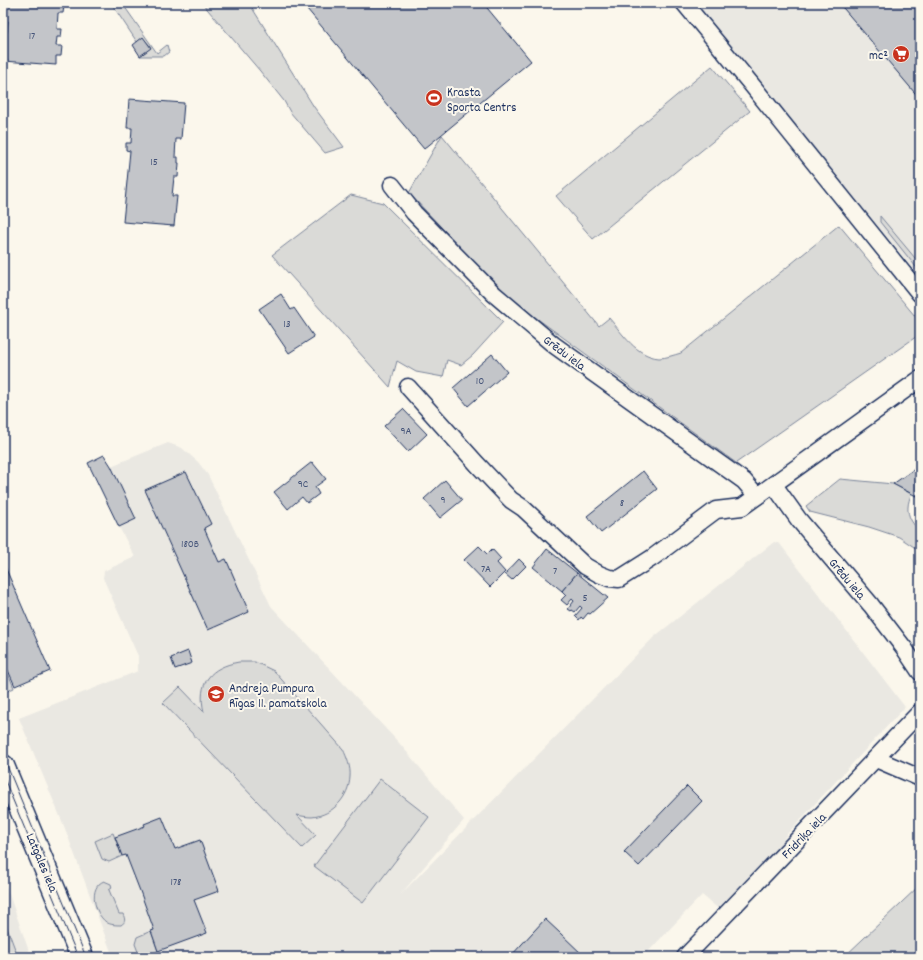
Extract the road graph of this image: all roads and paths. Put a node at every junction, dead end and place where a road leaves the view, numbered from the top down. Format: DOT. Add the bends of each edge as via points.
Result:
graph roads {
  1 [pos="684,3"];
  2 [pos="392,185"];
  3 [pos="920,294"];
  4 [pos="920,379"];
  5 [pos="408,387"];
  6 [pos="774,485"];
  7 [pos="757,496"];
  8 [pos="920,672"];
  9 [pos="920,712"];
  10 [pos="876,759"];
  11 [pos="3,766"];
  12 [pos="920,778"];
  13 [pos="82,957"];
  14 [pos="685,957"];
  1 -- 3 [label="street"];
  2 -- 7 [label="street, Grēdu iela" via="414,214 494,294 554,344 744,481"];
  4 -- 6 [label="street"];
  5 -- 7 [label="street" via="511,500 523,508 585,566 610,578 619,579 635,570 716,510 742,507"];
  6 -- 7 [label="street"];
  6 -- 8 [label="street, Grēdu iela" via="799,520 876,611"];
  9 -- 10 [label="street, Fridriķa iela"];
  10 -- 12 [label="street"];
  10 -- 14 [label="street, Fridriķa iela"];
  11 -- 13 [label="street, Latgales iela"];
}
